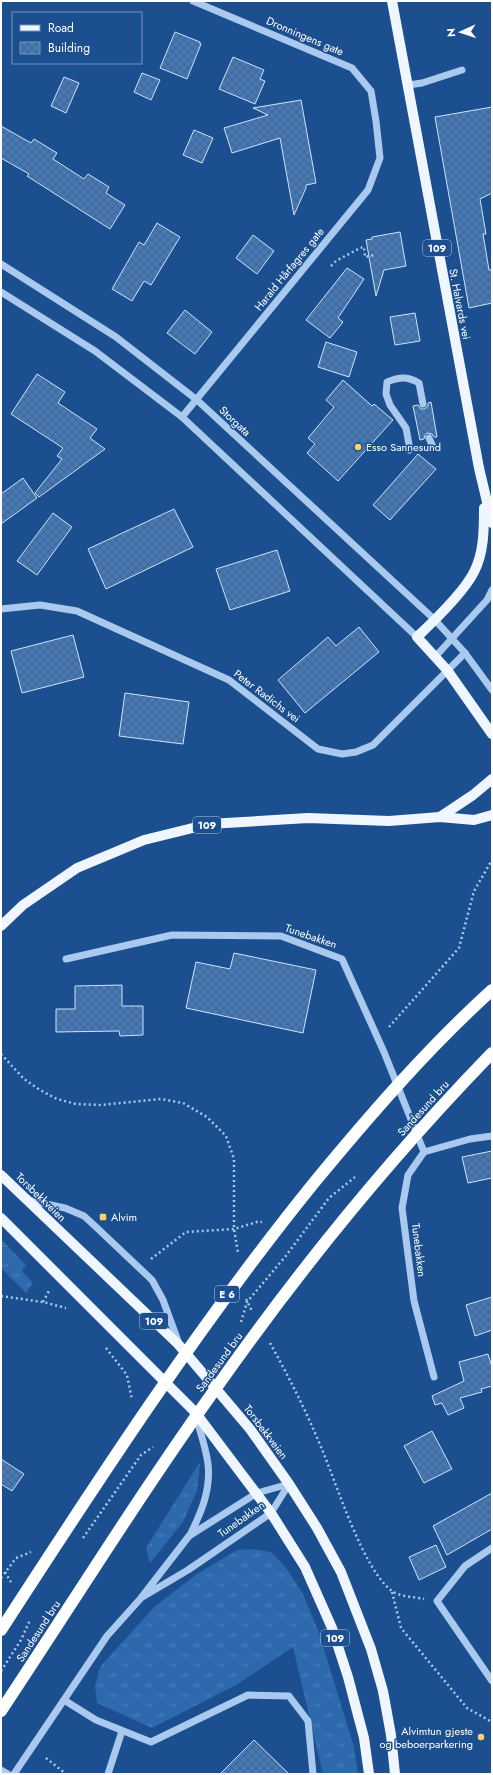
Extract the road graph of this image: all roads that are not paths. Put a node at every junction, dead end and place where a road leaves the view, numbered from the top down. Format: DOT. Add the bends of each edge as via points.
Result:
graph roads {
  1 [pos="193,1"];
  2 [pos="392,1"];
  3 [pos="462,70"];
  4 [pos="408,85"];
  5 [pos="376,121"];
  6 [pos="1,264"];
  7 [pos="1,292"];
  8 [pos="197,400"];
  9 [pos="423,404"];
  10 [pos="182,417"];
  11 [pos="429,438"];
  12 [pos="433,447"];
  13 [pos="410,450"];
  14 [pos="484,494"];
  15 [pos="492,523"];
  16 [pos="492,590"];
  17 [pos="1,609"];
  18 [pos="434,620"];
  19 [pos="417,637"];
  20 [pos="452,638"];
  21 [pos="465,653"];
  22 [pos="435,657"];
  23 [pos="447,670"];
  24 [pos="492,690"];
  25 [pos="492,734"];
  26 [pos="492,779"];
  27 [pos="492,815"];
  28 [pos="440,817"];
  29 [pos="1,926"];
  30 [pos="66,959"];
  31 [pos="492,990"];
  32 [pos="492,1053"];
  33 [pos="492,1136"];
  34 [pos="424,1152"];
  35 [pos="1,1174"];
  36 [pos="26,1200"];
  37 [pos="1,1218"];
  38 [pos="178,1344"];
  39 [pos="434,1377"];
  40 [pos="195,1412"];
  41 [pos="289,1484"];
  42 [pos="257,1493"];
  43 [pos="271,1513"];
  44 [pos="189,1536"];
  45 [pos="492,1548"];
  46 [pos="141,1598"];
  47 [pos="1,1630"];
  48 [pos="492,1681"];
  49 [pos="64,1700"];
  50 [pos="1,1711"];
  51 [pos="122,1730"];
  52 [pos="1,1770"];
  53 [pos="8,1774"];
  54 [pos="14,1774"];
  55 [pos="108,1774"];
  56 [pos="313,1774"];
  57 [pos="369,1774"];
  58 [pos="395,1774"];
  1 -- 5 [label="street, Dronningens gate" via="352,68 370,91"];
  2 -- 4 [label="main road, St. Halvards vei / 109"];
  3 -- 4 [label="street"];
  4 -- 14 [label="main road, St. Halvards vei / 109"];
  5 -- 8 [label="street, Harald Hårfagres gate" via="380,158 368,190"];
  6 -- 8 [label="street, Storgata" via="116,337"];
  7 -- 10 [label="street" via="95,351"];
  8 -- 10 [label="street, Harald Hårfagres gate"];
  8 -- 18 [label="street, Storgata"];
  9 -- 13 [label="street" via="419,383 409,377 387,382 386,394 390,405 406,428"];
  10 -- 19 [label="street"];
  11 -- 12 [label="street"];
  14 -- 15 [label="main road, St. Halvards vei / 109"];
  14 -- 18 [label="main road, St. Halvards vei / 109" via="484,531 475,571"];
  16 -- 20 [label="street" via="487,600"];
  17 -- 23 [label="street, Peter Radichs vei" via="40,605 77,611 229,680 318,749 342,754 373,745"];
  18 -- 19 [label="main road, St. Halvards vei / 109"];
  18 -- 20 [label="street"];
  19 -- 22 [label="main road"];
  20 -- 21 [label="street"];
  20 -- 22 [label="street"];
  21 -- 23 [label="street, Peter Radichs vei"];
  21 -- 24 [label="street"];
  22 -- 23 [label="main road"];
  23 -- 25 [label="main road"];
  26 -- 28 [label="main road, 109"];
  27 -- 28 [label="main road, 109" via="474,820"];
  28 -- 29 [label="main road, 109" via="389,821 308,818 209,824 144,840 77,868 23,905"];
  30 -- 34 [label="street, Tunebakken" via="172,935 281,936 342,959"];
  31 -- 47 [label="highway, E 6, bridge" via="423,1058 364,1122 237,1280 132,1428"];
  32 -- 50 [label="highway, Sandesund bru, bridge" via="368,1189 272,1311 167,1459"];
  33 -- 34 [label="street"];
  34 -- 39 [label="street, Tunebakken" via="408,1175 402,1208 414,1301"];
  35 -- 36 [label="main road, Torsbekkveien / 109"];
  36 -- 38 [label="main road, Torsbekkveien / 109"];
  36 -- 38 [label="street" via="64,1208 84,1216 152,1280 163,1300"];
  37 -- 40 [label="main road, 109"];
  38 -- 41 [label="main road, Torsbekkveien / 109" via="250,1428"];
  40 -- 42 [label="main road, 109"];
  40 -- 44 [label="street, Tunebakken" via="208,1464 208,1488 200,1514"];
  41 -- 42 [label="street, Tunebakken"];
  41 -- 43 [label="street, Tunebakken"];
  41 -- 58 [label="main road, Torsbekkveien / 109" via="341,1572 371,1649 383,1691"];
  42 -- 43 [label="main road, 109"];
  42 -- 44 [label="street, Tunebakken"];
  43 -- 46 [label="street, Tunebakken" via="188,1570"];
  43 -- 57 [label="main road, 109" via="305,1567 332,1628 364,1738"];
  44 -- 46 [label="street, Tunebakken"];
  45 -- 48 [label="street" via="465,1566 437,1601"];
  46 -- 49 [label="street, Tunebakken" via="107,1636"];
  49 -- 51 [label="street" via="96,1720"];
  49 -- 54 [label="street, Tunebakken"];
  51 -- 55 [label="street"];
  51 -- 56 [label="street" via="151,1742 248,1695 289,1696 308,1721"];
  52 -- 53 [label="street"];
}
